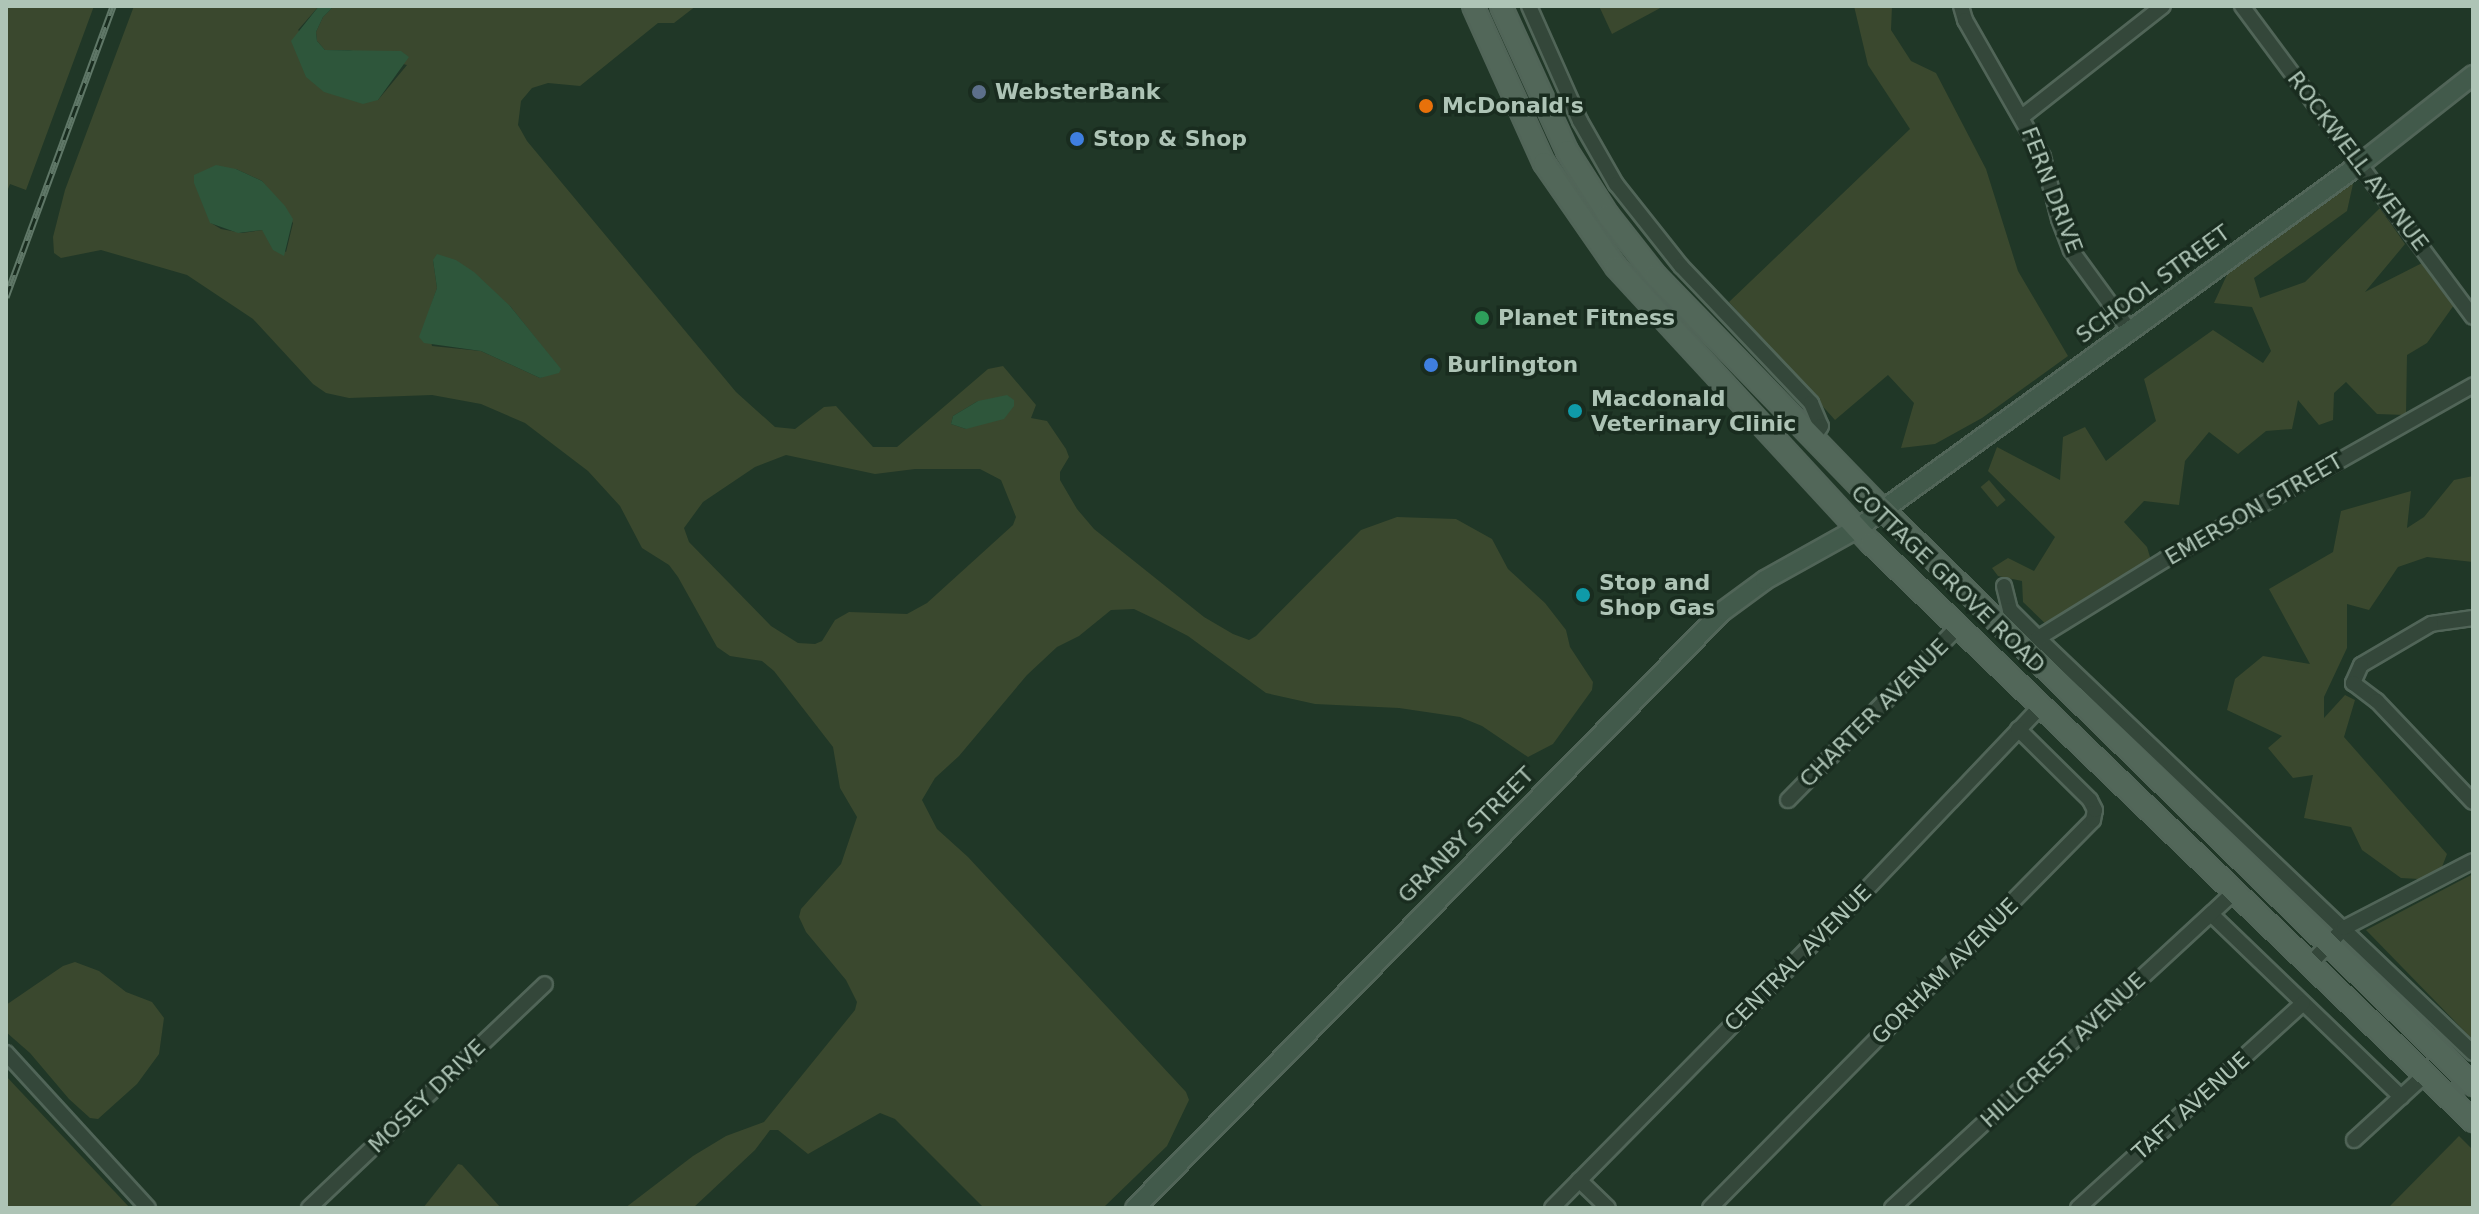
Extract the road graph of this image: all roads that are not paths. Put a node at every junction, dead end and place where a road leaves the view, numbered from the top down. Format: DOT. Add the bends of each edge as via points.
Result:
graph roads {
  1 [pos="1473,6"];
  2 [pos="1501,6"];
  3 [pos="1961,6"];
  4 [pos="2163,6"];
  5 [pos="2242,6"];
  6 [pos="1532,11"];
  7 [pos="1510,26"];
  8 [pos="2473,75"];
  9 [pos="2023,116"];
  10 [pos="1567,151"];
  11 [pos="1544,163"];
  12 [pos="2360,164"];
  13 [pos="1719,306"];
  14 [pos="2473,317"];
  15 [pos="1701,323"];
  16 [pos="2130,331"];
  17 [pos="2473,385"];
  18 [pos="1813,438"];
  19 [pos="1883,510"];
  20 [pos="1858,528"];
  21 [pos="2004,586"];
  22 [pos="2473,618"];
  23 [pos="1959,626"];
  24 [pos="2038,638"];
  25 [pos="2042,705"];
  26 [pos="2018,729"];
  27 [pos="1788,800"];
  28 [pos="2473,802"];
  29 [pos="2473,861"];
  30 [pos="2235,892"];
  31 [pos="2211,914"];
  32 [pos="2344,928"];
  33 [pos="2328,945"];
  34 [pos="2310,964"];
  35 [pos="545,984"];
  36 [pos="2303,1003"];
  37 [pos="6,1053"];
  38 [pos="2473,1053"];
  39 [pos="2425,1075"];
  40 [pos="2473,1085"];
  41 [pos="2401,1097"];
  42 [pos="2473,1121"];
  43 [pos="2354,1140"];
  44 [pos="1579,1180"];
  45 [pos="148,1208"];
  46 [pos="309,1208"];
  47 [pos="1135,1208"];
  48 [pos="1552,1208"];
  49 [pos="1608,1208"];
  50 [pos="1710,1208"];
  51 [pos="1892,1208"];
  52 [pos="2078,1208"];
  1 -- 11 [label="main road, COTTAGE GROVE ROAD"];
  2 -- 7 [label="main road, COTTAGE GROVE ROAD"];
  3 -- 9 [label="street"];
  4 -- 9 [label="street, FERN DRIVE"];
  5 -- 12 [label="street, ROCKWELL AVENUE"];
  6 -- 7 [label="street"];
  6 -- 13 [label="street" via="1606,169 1649,229"];
  7 -- 10 [label="main road, COTTAGE GROVE ROAD"];
  8 -- 12 [label="main road, SCHOOL STREET"];
  9 -- 16 [label="street, FERN DRIVE" via="2043,157 2071,250"];
  10 -- 11 [label="main road"];
  10 -- 15 [label="main road, COTTAGE GROVE ROAD" via="1637,253"];
  11 -- 20 [label="main road, COTTAGE GROVE ROAD" via="1616,267"];
  12 -- 14 [label="street, ROCKWELL AVENUE"];
  12 -- 16 [label="main road, SCHOOL STREET"];
  13 -- 15 [label="street"];
  13 -- 18 [label="street" via="1811,403 1821,426"];
  15 -- 18 [label="main road, COTTAGE GROVE ROAD"];
  16 -- 19 [label="main road, SCHOOL STREET"];
  17 -- 24 [label="street, EMERSON STREET"];
  18 -- 19 [label="main road, COTTAGE GROVE ROAD"];
  19 -- 20 [label="main road, SCHOOL STREET"];
  19 -- 33 [label="main road, COTTAGE GROVE ROAD"];
  20 -- 23 [label="main road, COTTAGE GROVE ROAD"];
  20 -- 47 [label="main road, GRANBY STREET" via="1765,580 1706,627"];
  21 -- 24 [label="street, COTTAGE GROVE ROAD" via="2010,610"];
  22 -- 28 [label="street" via="2431,624 2361,665 2353,683 2377,701"];
  23 -- 25 [label="main road, COTTAGE GROVE ROAD"];
  23 -- 27 [label="street, CHARTER AVENUE"];
  24 -- 32 [label="street, COTTAGE GROVE ROAD"];
  25 -- 26 [label="street, CENTRAL AVENUE"];
  25 -- 30 [label="main road, COTTAGE GROVE ROAD"];
  26 -- 44 [label="street, CENTRAL AVENUE"];
  26 -- 50 [label="street, GORHAM AVENUE" via="2090,800 2093,819"];
  29 -- 32 [label="street"];
  30 -- 31 [label="street, HILLCREST AVENUE"];
  30 -- 34 [label="main road, COTTAGE GROVE ROAD"];
  31 -- 36 [label="street"];
  31 -- 51 [label="street, HILLCREST AVENUE"];
  32 -- 33 [label="street"];
  32 -- 38 [label="street, COTTAGE GROVE ROAD"];
  33 -- 34 [label="street"];
  33 -- 40 [label="main road, COTTAGE GROVE ROAD"];
  34 -- 39 [label="main road, COTTAGE GROVE ROAD"];
  35 -- 46 [label="street, MOSEY DRIVE"];
  36 -- 41 [label="street"];
  36 -- 52 [label="street, TAFT AVENUE"];
  37 -- 45 [label="street"];
  39 -- 41 [label="street"];
  39 -- 42 [label="main road, COTTAGE GROVE ROAD"];
  41 -- 43 [label="street"];
  44 -- 48 [label="street, CENTRAL AVENUE"];
  44 -- 49 [label="street"];
}
